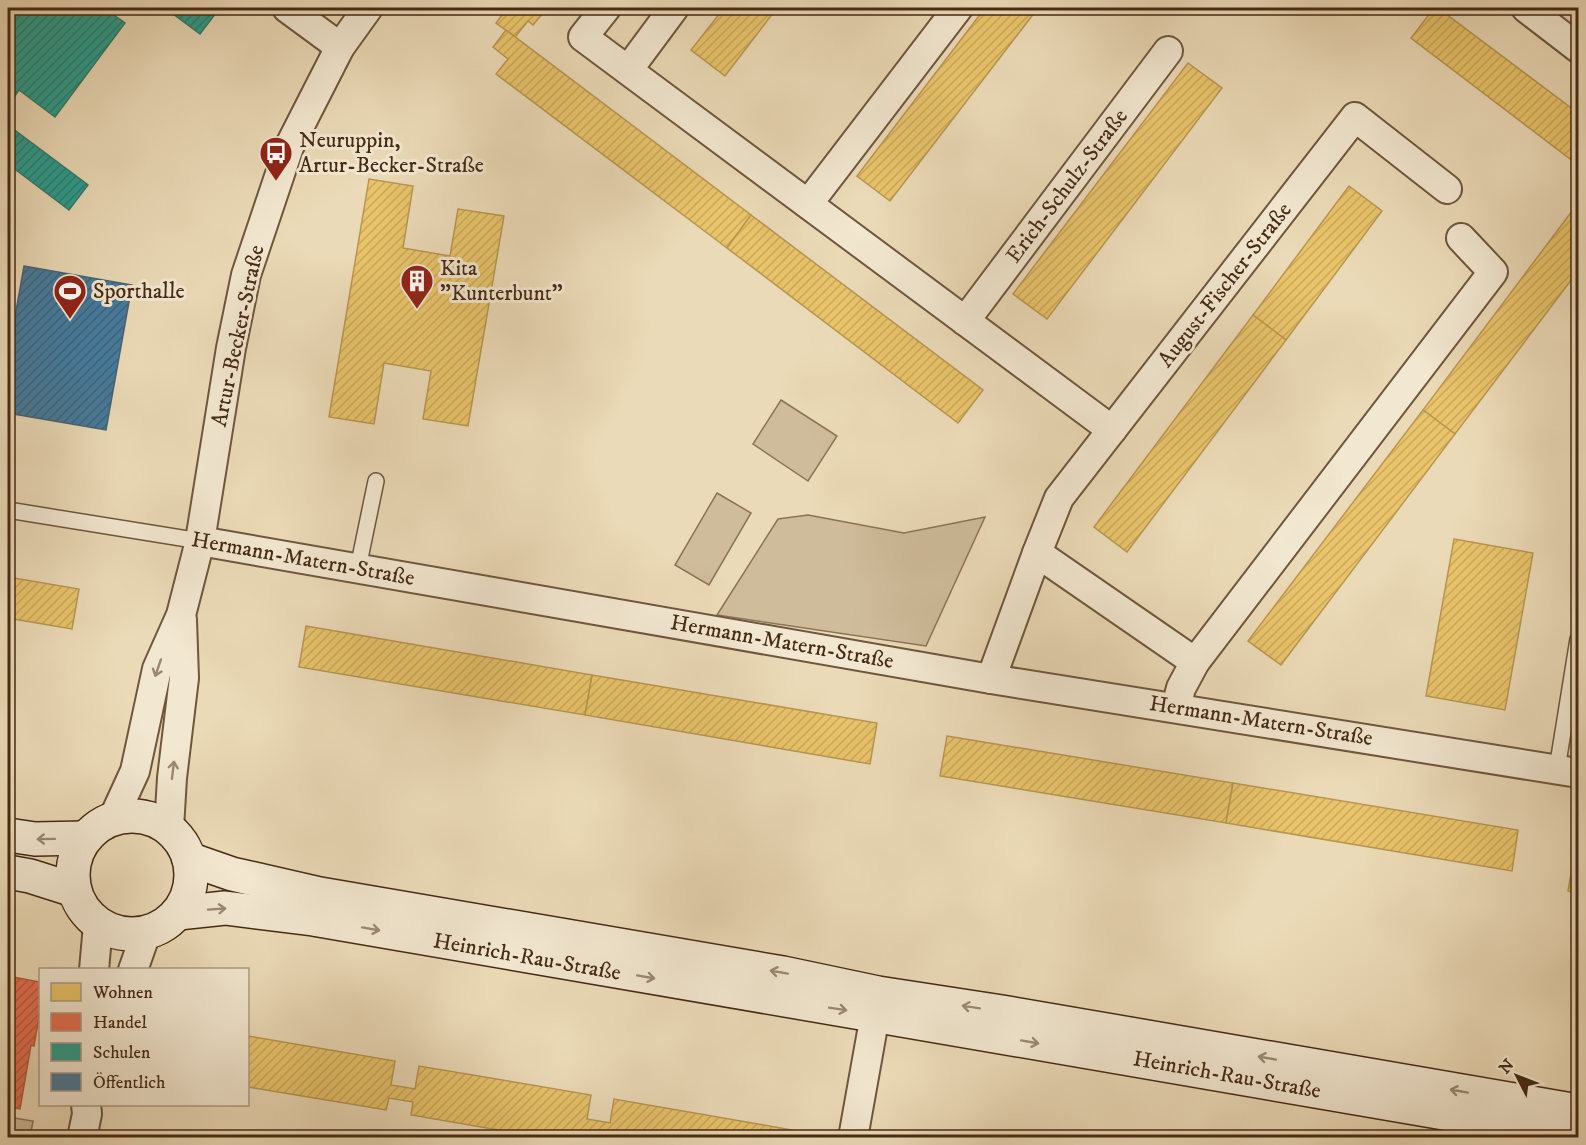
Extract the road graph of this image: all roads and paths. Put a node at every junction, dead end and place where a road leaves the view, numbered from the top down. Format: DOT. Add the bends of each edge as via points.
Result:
graph roads {
  1 [pos="287,8"];
  2 [pos="369,8"];
  3 [pos="606,8"];
  4 [pos="674,8"];
  5 [pos="958,8"];
  6 [pos="1526,8"];
  7 [pos="340,47"];
  8 [pos="1578,48"];
  9 [pos="1168,51"];
  10 [pos="628,70"];
  11 [pos="1447,189"];
  12 [pos="808,204"];
  13 [pos="1461,238"];
  14 [pos="965,321"];
  15 [pos="1112,430"];
  16 [pos="376,481"];
  17 [pos="8,510"];
  18 [pos="200,541"];
  19 [pos="1037,552"];
  20 [pos="358,568"];
  21 [pos="182,615"];
  22 [pos="1578,639"];
  23 [pos="1195,662"];
  24 [pos="991,679"];
  25 [pos="1176,708"];
  26 [pos="1568,771"];
  27 [pos="113,819"];
  28 [pos="169,828"];
  29 [pos="8,836"];
  30 [pos="85,838"];
  31 [pos="189,859"];
  32 [pos="8,872"];
  33 [pos="74,890"];
  34 [pos="178,913"];
  35 [pos="98,925"];
  36 [pos="146,933"];
  37 [pos="94,968"];
  38 [pos="133,968"];
  39 [pos="876,1004"];
  40 [pos="1578,1111"];
  41 [pos="1534,1123"];
  42 [pos="1578,1136"];
  43 [pos="853,1137"];
  1 -- 7 [label="street"];
  2 -- 7 [label="street, Artur-Becker-Straße"];
  3 -- 10 [label="street" via="583,37"];
  4 -- 10 [label="street"];
  5 -- 12 [label="street"];
  6 -- 8 [label="street"];
  7 -- 18 [label="street, Artur-Becker-Straße" via="289,147 246,275"];
  9 -- 14 [label="street, Erich-Schulz-Straße"];
  10 -- 12 [label="street"];
  11 -- 15 [label="street, August-Fischer-Straße" via="1355,117"];
  12 -- 14 [label="street"];
  13 -- 23 [label="street" via="1492,272"];
  14 -- 15 [label="street"];
  15 -- 19 [label="street, August-Fischer-Straße" via="1059,498"];
  16 -- 20 [label="lane"];
  17 -- 18 [label="lane, Hermann-Matern-Straße"];
  18 -- 20 [label="street, Hermann-Matern-Straße"];
  18 -- 21 [label="street, Artur-Becker-Straße"];
  19 -- 23 [label="street"];
  19 -- 24 [label="street, August-Fischer-Straße"];
  20 -- 24 [label="street, Hermann-Matern-Straße"];
  21 -- 27 [label="street, Artur-Becker-Straße, one-way" via="157,669 135,771"];
  28 -- 21 [label="street, Artur-Becker-Straße, one-way" via="184,678"];
  22 -- 26 [label="lane, Hermann-Matern-Straße"];
  23 -- 25 [label="street" via="1181,688"];
  24 -- 25 [label="street, Hermann-Matern-Straße"];
  25 -- 26 [label="street, Hermann-Matern-Straße"];
  27 -- 28 [label="main road" via="152,819"];
  27 -- 30 [label="main road"];
  28 -- 31 [label="main road"];
  30 -- 29 [label="main road, one-way"];
  30 -- 33 [label="main road" via="72,872"];
  31 -- 34 [label="main road" via="192,878 188,897"];
  39 -- 31 [label="main road, Heinrich-Rau-Straße, one-way" via="783,973 320,894 232,874"];
  32 -- 33 [label="main road"];
  33 -- 35 [label="main road" via="83,909"];
  34 -- 36 [label="main road" via="164,926"];
  34 -- 39 [label="main road, Heinrich-Rau-Straße, one-way" via="225,908 313,919"];
  35 -- 36 [label="main road" via="130,935"];
  35 -- 37 [label="street"];
  36 -- 38 [label="street"];
  39 -- 41 [label="main road, Heinrich-Rau-Straße" via="1025,1016"];
  39 -- 43 [label="street"];
  40 -- 41 [label="main road, Heinrich-Rau-Straße"];
  41 -- 42 [label="main road, Heinrich-Rau-Straße"];
}
